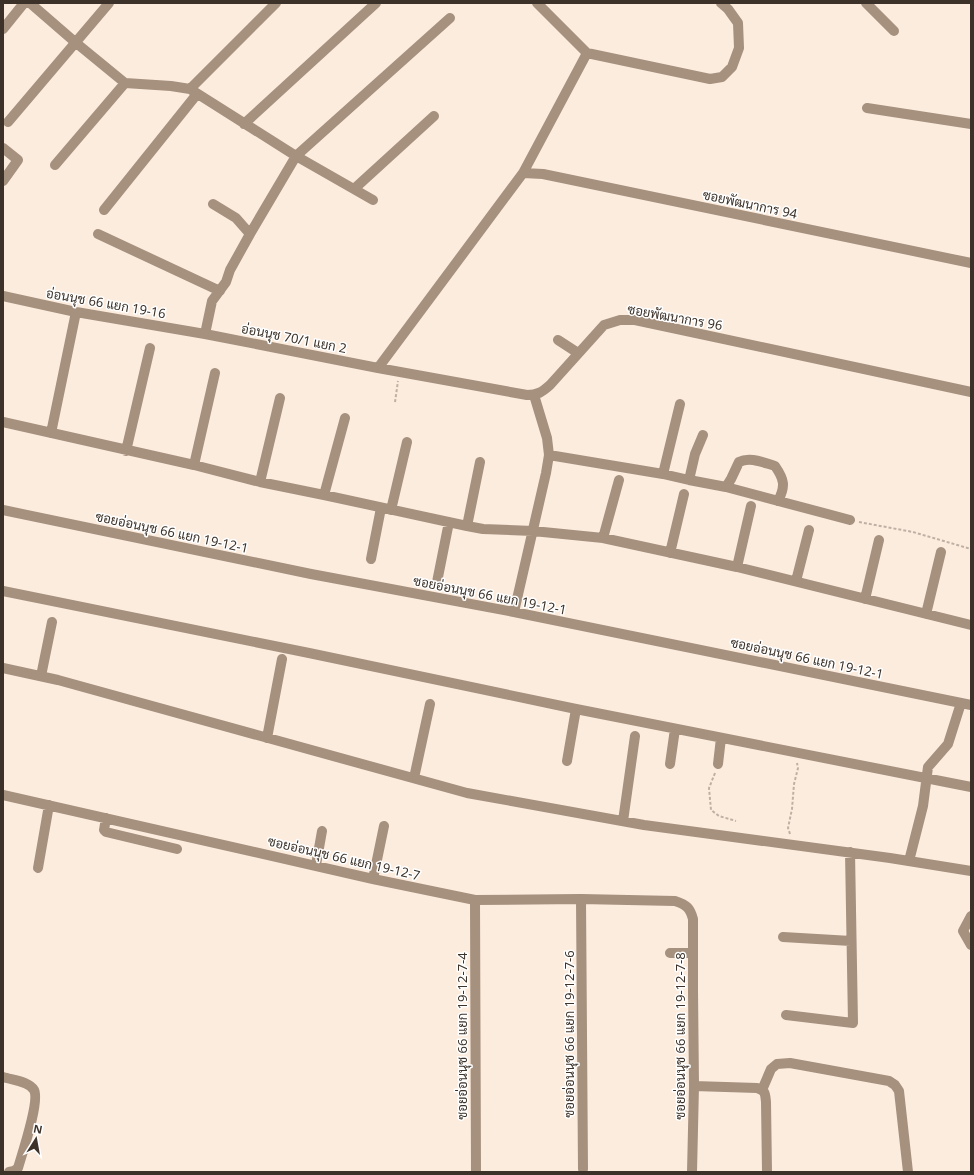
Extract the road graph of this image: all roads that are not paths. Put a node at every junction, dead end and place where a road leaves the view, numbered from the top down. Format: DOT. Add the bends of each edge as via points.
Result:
graph roads {
  1 [pos="24,3"];
  2 [pos="30,3"];
  3 [pos="109,3"];
  4 [pos="276,3"];
  5 [pos="376,3"];
  6 [pos="537,3"];
  7 [pos="720,3"];
  8 [pos="866,3"];
  9 [pos="450,18"];
  10 [pos="3,29"];
  11 [pos="894,31"];
  12 [pos="75,42"];
  13 [pos="587,53"];
  14 [pos="125,83"];
  15 [pos="193,91"];
  16 [pos="867,108"];
  17 [pos="434,116"];
  18 [pos="8,122"];
  19 [pos="244,124"];
  20 [pos="971,124"];
  21 [pos="3,148"];
  22 [pos="296,156"];
  23 [pos="55,165"];
  24 [pos="523,173"];
  25 [pos="3,181"];
  26 [pos="354,189"];
  27 [pos="373,200"];
  28 [pos="213,204"];
  29 [pos="104,210"];
  30 [pos="98,234"];
  31 [pos="250,234"];
  32 [pos="971,263"];
  33 [pos="220,291"];
  34 [pos="3,296"];
  35 [pos="76,312"];
  36 [pos="205,334"];
  37 [pos="558,340"];
  38 [pos="150,348"];
  39 [pos="578,353"];
  40 [pos="378,368"];
  41 [pos="215,373"];
  42 [pos="971,392"];
  43 [pos="534,395"];
  44 [pos="280,398"];
  45 [pos="680,404"];
  46 [pos="345,418"];
  47 [pos="3,422"];
  48 [pos="51,433"];
  49 [pos="703,435"];
  50 [pos="407,442"];
  51 [pos="126,451"];
  52 [pos="549,455"];
  53 [pos="480,462"];
  54 [pos="194,465"];
  55 [pos="663,474"];
  56 [pos="619,480"];
  57 [pos="689,480"];
  58 [pos="260,482"];
  59 [pos="726,487"];
  60 [pos="684,494"];
  61 [pos="324,495"];
  62 [pos="778,501"];
  63 [pos="751,506"];
  64 [pos="386,509"];
  65 [pos="3,510"];
  66 [pos="850,520"];
  67 [pos="449,522"];
  68 [pos="467,526"];
  69 [pos="808,530"];
  70 [pos="533,531"];
  71 [pos="603,538"];
  72 [pos="879,540"];
  73 [pos="670,552"];
  74 [pos="941,552"];
  75 [pos="371,559"];
  76 [pos="737,567"];
  77 [pos="796,581"];
  78 [pos="437,582"];
  79 [pos="3,591"];
  80 [pos="865,599"];
  81 [pos="514,612"];
  82 [pos="926,614"];
  83 [pos="52,622"];
  84 [pos="971,625"];
  85 [pos="282,659"];
  86 [pos="3,668"];
  87 [pos="41,676"];
  88 [pos="430,704"];
  89 [pos="966,704"];
  90 [pos="576,709"];
  91 [pos="675,729"];
  92 [pos="635,736"];
  93 [pos="267,738"];
  94 [pos="721,738"];
  95 [pos="567,761"];
  96 [pos="670,764"];
  97 [pos="718,764"];
  98 [pos="414,778"];
  99 [pos="926,778"];
  100 [pos="971,787"];
  101 [pos="3,794"];
  102 [pos="49,806"];
  103 [pos="106,818"];
  104 [pos="623,821"];
  105 [pos="384,826"];
  106 [pos="322,831"];
  107 [pos="177,849"];
  108 [pos="850,852"];
  109 [pos="909,861"];
  110 [pos="316,865"];
  111 [pos="38,868"];
  112 [pos="971,871"];
  113 [pos="373,879"];
  114 [pos="581,899"];
  115 [pos="475,900"];
  116 [pos="684,904"];
  117 [pos="971,916"];
  118 [pos="783,937"];
  119 [pos="851,941"];
  120 [pos="971,945"];
  121 [pos="693,953"];
  122 [pos="670,954"];
  123 [pos="786,1015"];
  124 [pos="3,1077"];
  125 [pos="694,1086"];
  126 [pos="762,1090"];
  127 [pos="583,1169"];
  128 [pos="3,1172"];
  129 [pos="8,1172"];
  130 [pos="476,1172"];
  131 [pos="692,1172"];
  132 [pos="767,1172"];
  133 [pos="908,1172"];
  1 -- 10 [label="street"];
  2 -- 12 [label="street"];
  3 -- 12 [label="street"];
  4 -- 15 [label="street"];
  5 -- 19 [label="street"];
  6 -- 13 [label="street"];
  7 -- 13 [label="street" via="738,23 739,48 732,67 722,77 710,79"];
  8 -- 11 [label="street"];
  9 -- 22 [label="street"];
  12 -- 14 [label="street"];
  12 -- 18 [label="street"];
  13 -- 24 [label="street"];
  14 -- 15 [label="street" via="171,86"];
  14 -- 23 [label="street"];
  15 -- 19 [label="street"];
  15 -- 29 [label="street"];
  16 -- 20 [label="street"];
  17 -- 26 [label="street"];
  19 -- 22 [label="street"];
  21 -- 25 [label="street" via="18,160"];
  22 -- 26 [label="street"];
  22 -- 31 [label="street"];
  24 -- 32 [label="street, ซอยพัฒนาการ 94" via="543,174"];
  24 -- 40 [label="street"];
  26 -- 27 [label="street"];
  28 -- 31 [label="street" via="236,218"];
  30 -- 33 [label="street"];
  31 -- 33 [label="street"];
  33 -- 36 [label="street" via="212,301"];
  34 -- 35 [label="street, อ่อนนุช 66 แยก 19-16"];
  35 -- 36 [label="street, อ่อนนุช 66 แยก 19-16"];
  35 -- 48 [label="street"];
  36 -- 40 [label="street, อ่อนนุช 70/1 แยก 2"];
  37 -- 39 [label="street"];
  38 -- 51 [label="street"];
  39 -- 42 [label="street, ซอยพัฒนาการ 96" via="604,324 635,320"];
  39 -- 43 [label="street, ซอยพัฒนาการ 96" via="550,385"];
  40 -- 43 [label="street"];
  41 -- 54 [label="street"];
  43 -- 52 [label="street" via="547,438"];
  44 -- 58 [label="street"];
  45 -- 55 [label="street"];
  46 -- 61 [label="street"];
  47 -- 48 [label="street"];
  48 -- 51 [label="street"];
  49 -- 57 [label="street"];
  50 -- 64 [label="street"];
  51 -- 54 [label="street"];
  52 -- 55 [label="street"];
  52 -- 70 [label="street"];
  53 -- 68 [label="street"];
  54 -- 58 [label="street"];
  55 -- 57 [label="street"];
  56 -- 71 [label="street"];
  57 -- 59 [label="street"];
  58 -- 61 [label="street"];
  59 -- 62 [label="street"];
  59 -- 62 [label="street" via="739,462 744,459 763,462 775,466 782,477 783,490"];
  60 -- 73 [label="street"];
  61 -- 64 [label="street"];
  62 -- 66 [label="street"];
  63 -- 76 [label="street"];
  64 -- 67 [label="street"];
  64 -- 75 [label="street"];
  65 -- 81 [label="street, ซอยอ่อนนุช 66 แยก 19-12-1" via="303,572"];
  67 -- 68 [label="street"];
  67 -- 78 [label="street"];
  68 -- 70 [label="street"];
  69 -- 77 [label="street"];
  70 -- 71 [label="street"];
  70 -- 81 [label="street"];
  71 -- 73 [label="street"];
  72 -- 80 [label="street"];
  73 -- 76 [label="street"];
  74 -- 82 [label="street"];
  76 -- 77 [label="street"];
  77 -- 80 [label="street"];
  79 -- 90 [label="street"];
  80 -- 82 [label="street"];
  81 -- 89 [label="street, ซอยอ่อนนุช 66 แยก 19-12-1"];
  82 -- 84 [label="street"];
  83 -- 87 [label="street"];
  85 -- 93 [label="street"];
  86 -- 87 [label="street"];
  87 -- 93 [label="street"];
  88 -- 98 [label="street"];
  89 -- 99 [label="street" via="948,744 928,767"];
  90 -- 91 [label="street"];
  90 -- 95 [label="street"];
  91 -- 94 [label="street"];
  91 -- 96 [label="street"];
  92 -- 104 [label="street"];
  93 -- 98 [label="street"];
  94 -- 97 [label="street"];
  94 -- 99 [label="street"];
  98 -- 104 [label="street" via="467,793"];
  99 -- 100 [label="street"];
  99 -- 109 [label="street" via="923,806"];
  101 -- 102 [label="street, ซอยอ่อนนุช 66 แยก 19-12-7"];
  102 -- 103 [label="street, ซอยอ่อนนุช 66 แยก 19-12-7"];
  102 -- 111 [label="street"];
  103 -- 107 [label="street" via="106,832"];
  103 -- 110 [label="street, ซอยอ่อนนุช 66 แยก 19-12-7"];
  104 -- 108 [label="street"];
  105 -- 113 [label="street"];
  106 -- 110 [label="street"];
  108 -- 109 [label="street"];
  108 -- 119 [label="street"];
  109 -- 112 [label="street"];
  110 -- 113 [label="street, ซอยอ่อนนุช 66 แยก 19-12-7"];
  113 -- 115 [label="street, ซอยอ่อนนุช 66 แยก 19-12-7"];
  114 -- 115 [label="street, ซอยอ่อนนุช 66 แยก 19-12-7"];
  114 -- 116 [label="street, ซอยอ่อนนุช 66 แยก 19-12-7"];
  114 -- 127 [label="street, ซอยอ่อนนุช 66 แยก 19-12-7-6"];
  115 -- 130 [label="street, ซอยอ่อนนุช 66 แยก 19-12-7-4"];
  116 -- 121 [label="street, ซอยอ่อนนุช 66 แยก 19-12-7-8" via="691,910 693,919"];
  117 -- 120 [label="street" via="963,931"];
  118 -- 119 [label="street"];
  119 -- 123 [label="street" via="853,1023"];
  121 -- 122 [label="street"];
  121 -- 125 [label="street, ซอยอ่อนนุช 66 แยก 19-12-7-8"];
  124 -- 129 [label="street" via="28,1084 36,1095 18,1168"];
  125 -- 126 [label="street"];
  125 -- 131 [label="street, ซอยอ่อนนุช 66 แยก 19-12-7-8"];
  126 -- 132 [label="street" via="766,1102"];
  126 -- 133 [label="street" via="771,1069 777,1064 790,1063 889,1081 899,1091"];
  128 -- 129 [label="street"];
}
